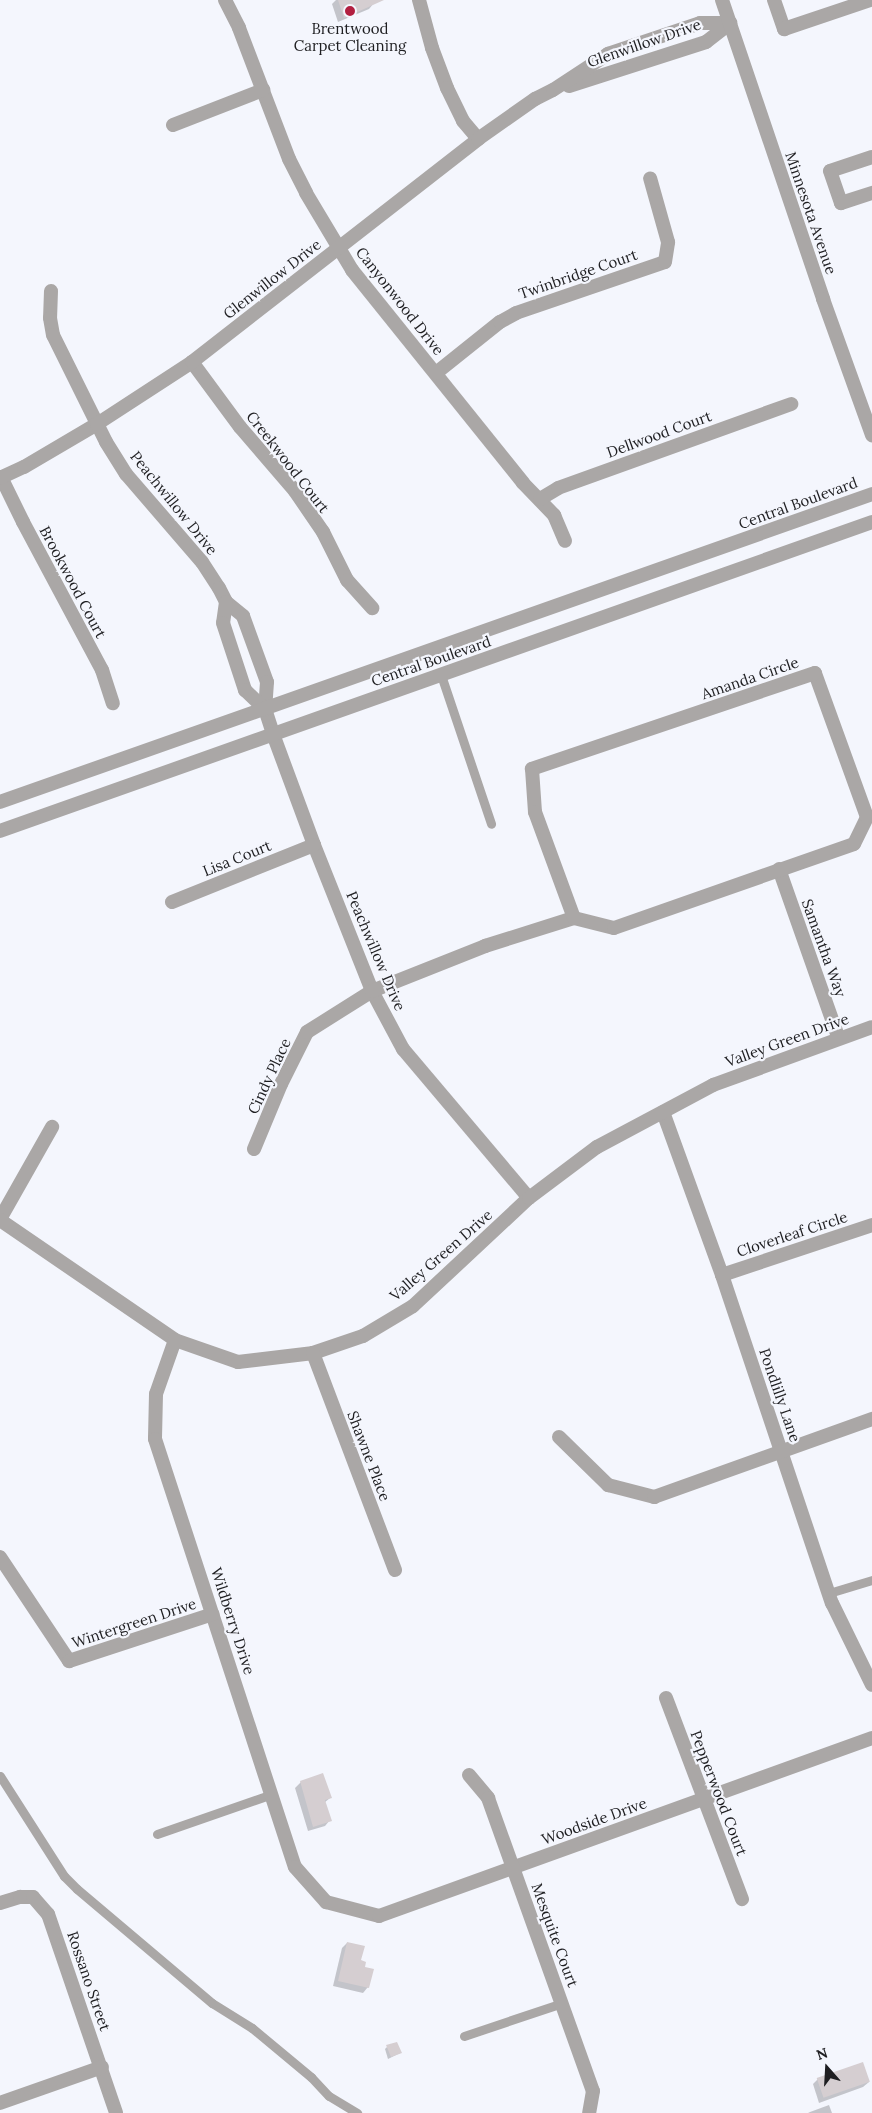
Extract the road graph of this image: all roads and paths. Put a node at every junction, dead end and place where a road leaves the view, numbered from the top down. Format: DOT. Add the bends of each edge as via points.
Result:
graph roads {
  1 [pos="226,0"];
  2 [pos="420,0"];
  3 [pos="722,0"];
  4 [pos="774,0"];
  5 [pos="870,0"];
  6 [pos="730,23"];
  7 [pos="263,90"];
  8 [pos="553,90"];
  9 [pos="173,125"];
  10 [pos="478,139"];
  11 [pos="872,157"];
  12 [pos="650,178"];
  13 [pos="872,193"];
  14 [pos="339,248"];
  15 [pos="51,291"];
  16 [pos="192,362"];
  17 [pos="436,373"];
  18 [pos="791,404"];
  19 [pos="97,424"];
  20 [pos="872,435"];
  21 [pos="1,477"];
  22 [pos="872,494"];
  23 [pos="540,499"];
  24 [pos="872,522"];
  25 [pos="565,541"];
  26 [pos="226,602"];
  27 [pos="372,608"];
  28 [pos="441,675"];
  29 [pos="113,704"];
  30 [pos="265,709"];
  31 [pos="273,734"];
  32 [pos="0,802"];
  33 [pos="491,824"];
  34 [pos="0,831"];
  35 [pos="314,845"];
  36 [pos="779,869"];
  37 [pos="172,902"];
  38 [pos="574,918"];
  39 [pos="372,991"];
  40 [pos="872,1027"];
  41 [pos="838,1037"];
  42 [pos="663,1112"];
  43 [pos="52,1127"];
  44 [pos="254,1149"];
  45 [pos="529,1198"];
  46 [pos="0,1220"];
  47 [pos="872,1225"];
  48 [pos="722,1275"];
  49 [pos="175,1340"];
  50 [pos="313,1353"];
  51 [pos="872,1419"];
  52 [pos="558,1438"];
  53 [pos="781,1450"];
  54 [pos="0,1556"];
  55 [pos="395,1570"];
  56 [pos="872,1580"];
  57 [pos="829,1594"];
  58 [pos="213,1614"];
  59 [pos="872,1685"];
  60 [pos="666,1698"];
  61 [pos="872,1738"];
  62 [pos="469,1775"];
  63 [pos="0,1776"];
  64 [pos="272,1794"];
  65 [pos="704,1799"];
  66 [pos="158,1834"];
  67 [pos="514,1867"];
  68 [pos="742,1899"];
  69 [pos="326,1902"];
  70 [pos="0,1903"];
  71 [pos="562,2003"];
  72 [pos="464,2036"];
  73 [pos="102,2067"];
  74 [pos="0,2103"];
  75 [pos="116,2113"];
  76 [pos="357,2113"];
  77 [pos="589,2113"];
  1 -- 7 [label="street, Canyonwood Drive"];
  2 -- 10 [label="street" via="432,48 447,88 463,121"];
  3 -- 6 [label="street, Minnesota Avenue"];
  4 -- 5 [label="street" via="784,29"];
  6 -- 8 [label="street, Glenwillow Drive" via="706,42"];
  6 -- 8 [label="street, Glenwillow Drive" via="700,23 608,54"];
  6 -- 20 [label="street, Minnesota Avenue"];
  7 -- 9 [label="street"];
  7 -- 14 [label="street, Canyonwood Drive" via="289,160"];
  8 -- 10 [label="street, Glenwillow Drive"];
  10 -- 14 [label="street, Glenwillow Drive"];
  11 -- 13 [label="street" via="830,171 841,203"];
  12 -- 17 [label="street, Twinbridge Court" via="668,242 665,262 516,313"];
  14 -- 16 [label="street, Glenwillow Drive"];
  14 -- 17 [label="street, Canyonwood Drive" via="352,270"];
  15 -- 19 [label="street, Peachwillow Drive" via="53,335"];
  16 -- 19 [label="street, Glenwillow Drive"];
  16 -- 27 [label="street, Creekwood Court" via="240,427 295,492 323,532 347,580"];
  17 -- 23 [label="street, Canyonwood Drive" via="523,483"];
  18 -- 23 [label="street, Dellwood Court" via="558,488"];
  19 -- 21 [label="street, Glenwillow Drive"];
  19 -- 26 [label="street, Peachwillow Drive" via="126,474 202,562"];
  21 -- 29 [label="street, Brookwood Court" via="102,670"];
  22 -- 30 [label="street, Central Boulevard"];
  23 -- 25 [label="street, Canyonwood Drive" via="554,515"];
  24 -- 28 [label="street, Central Boulevard"];
  26 -- 30 [label="street, Peachwillow Drive" via="223,622 245,690"];
  26 -- 30 [label="street, Peachwillow Drive" via="243,616 267,682"];
  28 -- 31 [label="street, Central Boulevard"];
  28 -- 33 [label="lane"];
  30 -- 31 [label="street, Peachwillow Drive"];
  30 -- 32 [label="street, Central Boulevard"];
  31 -- 34 [label="street, Central Boulevard"];
  31 -- 35 [label="street, Peachwillow Drive"];
  35 -- 37 [label="street, Lisa Court"];
  35 -- 39 [label="street, Peachwillow Drive"];
  36 -- 38 [label="street, Amanda Circle" via="614,928"];
  36 -- 38 [label="street, Amanda Circle" via="854,844 867,817 816,673 532,769 535,812"];
  36 -- 41 [label="street, Samantha Way"];
  38 -- 39 [label="street" via="485,946"];
  39 -- 44 [label="street, Cindy Place" via="307,1032"];
  39 -- 45 [label="street, Peachwillow Drive" via="403,1049"];
  40 -- 41 [label="street, Valley Green Drive"];
  41 -- 42 [label="street, Valley Green Drive" via="713,1085"];
  42 -- 45 [label="street, Valley Green Drive" via="597,1147"];
  42 -- 48 [label="street, Pondlilly Lane"];
  43 -- 46 [label="street"];
  45 -- 50 [label="street, Valley Green Drive" via="413,1306 364,1336"];
  46 -- 49 [label="street, Valley Green Drive"];
  47 -- 48 [label="street, Cloverleaf Circle"];
  48 -- 53 [label="street, Pondlilly Lane"];
  49 -- 50 [label="street, Valley Green Drive" via="238,1362"];
  49 -- 58 [label="street, Wildberry Drive" via="156,1394 155,1439"];
  50 -- 55 [label="street, Shawne Place"];
  51 -- 53 [label="street"];
  52 -- 53 [label="street" via="608,1485 654,1497"];
  53 -- 57 [label="street, Pondlilly Lane"];
  54 -- 58 [label="street, Wintergreen Drive" via="69,1662"];
  56 -- 57 [label="lane"];
  57 -- 59 [label="street, Pondlilly Lane"];
  58 -- 64 [label="street, Wildberry Drive"];
  60 -- 65 [label="street, Pepperwood Court"];
  61 -- 65 [label="street, Woodside Drive"];
  62 -- 67 [label="street, Mesquite Court" via="488,1798"];
  63 -- 76 [label="lane" via="64,1876 77,1889 212,2004 252,2028 329,2096"];
  64 -- 66 [label="lane"];
  64 -- 69 [label="street, Wildberry Drive" via="295,1867"];
  65 -- 67 [label="street, Woodside Drive"];
  65 -- 68 [label="street, Pepperwood Court"];
  67 -- 69 [label="street, Woodside Drive" via="379,1916"];
  67 -- 71 [label="street, Mesquite Court"];
  70 -- 73 [label="street, Rossano Street" via="33,1897 48,1914"];
  71 -- 72 [label="lane"];
  71 -- 77 [label="street, Mesquite Court" via="593,2091"];
  73 -- 74 [label="street"];
  73 -- 75 [label="street, Rossano Street"];
}
